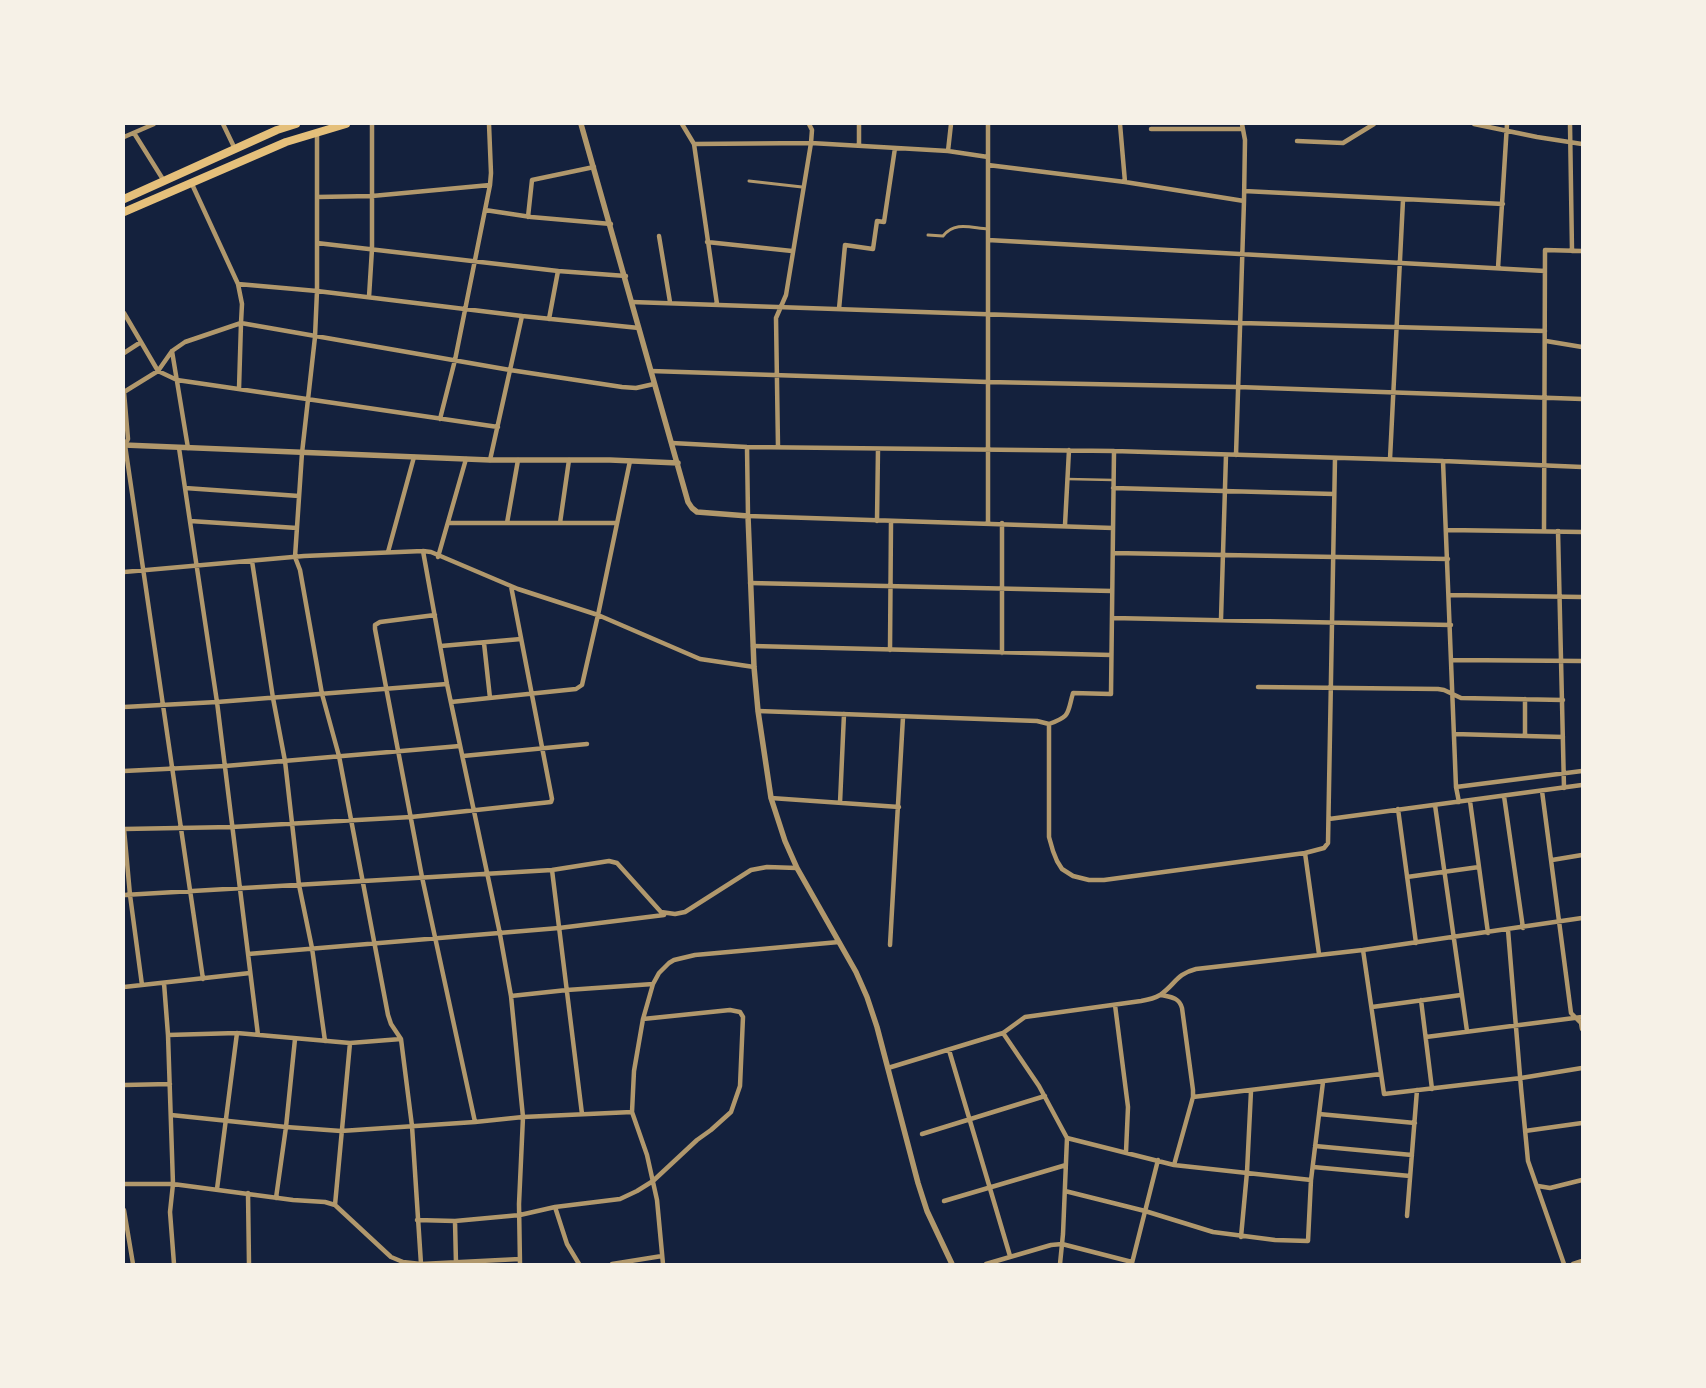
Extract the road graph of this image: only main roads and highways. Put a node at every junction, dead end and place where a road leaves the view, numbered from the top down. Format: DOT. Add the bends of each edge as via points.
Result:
graph roads {
  1 [pos="296,124"];
  2 [pos="346,124"];
  3 [pos="144,190"];
  4 [pos="124,199"];
  5 [pos="148,201"];
  6 [pos="124,212"];
  1 -- 3 [label="highway"];
  2 -- 5 [label="highway" via="286,142"];
  3 -- 4 [label="highway"];
  3 -- 5 [label="highway"];
  5 -- 6 [label="highway"];
}
